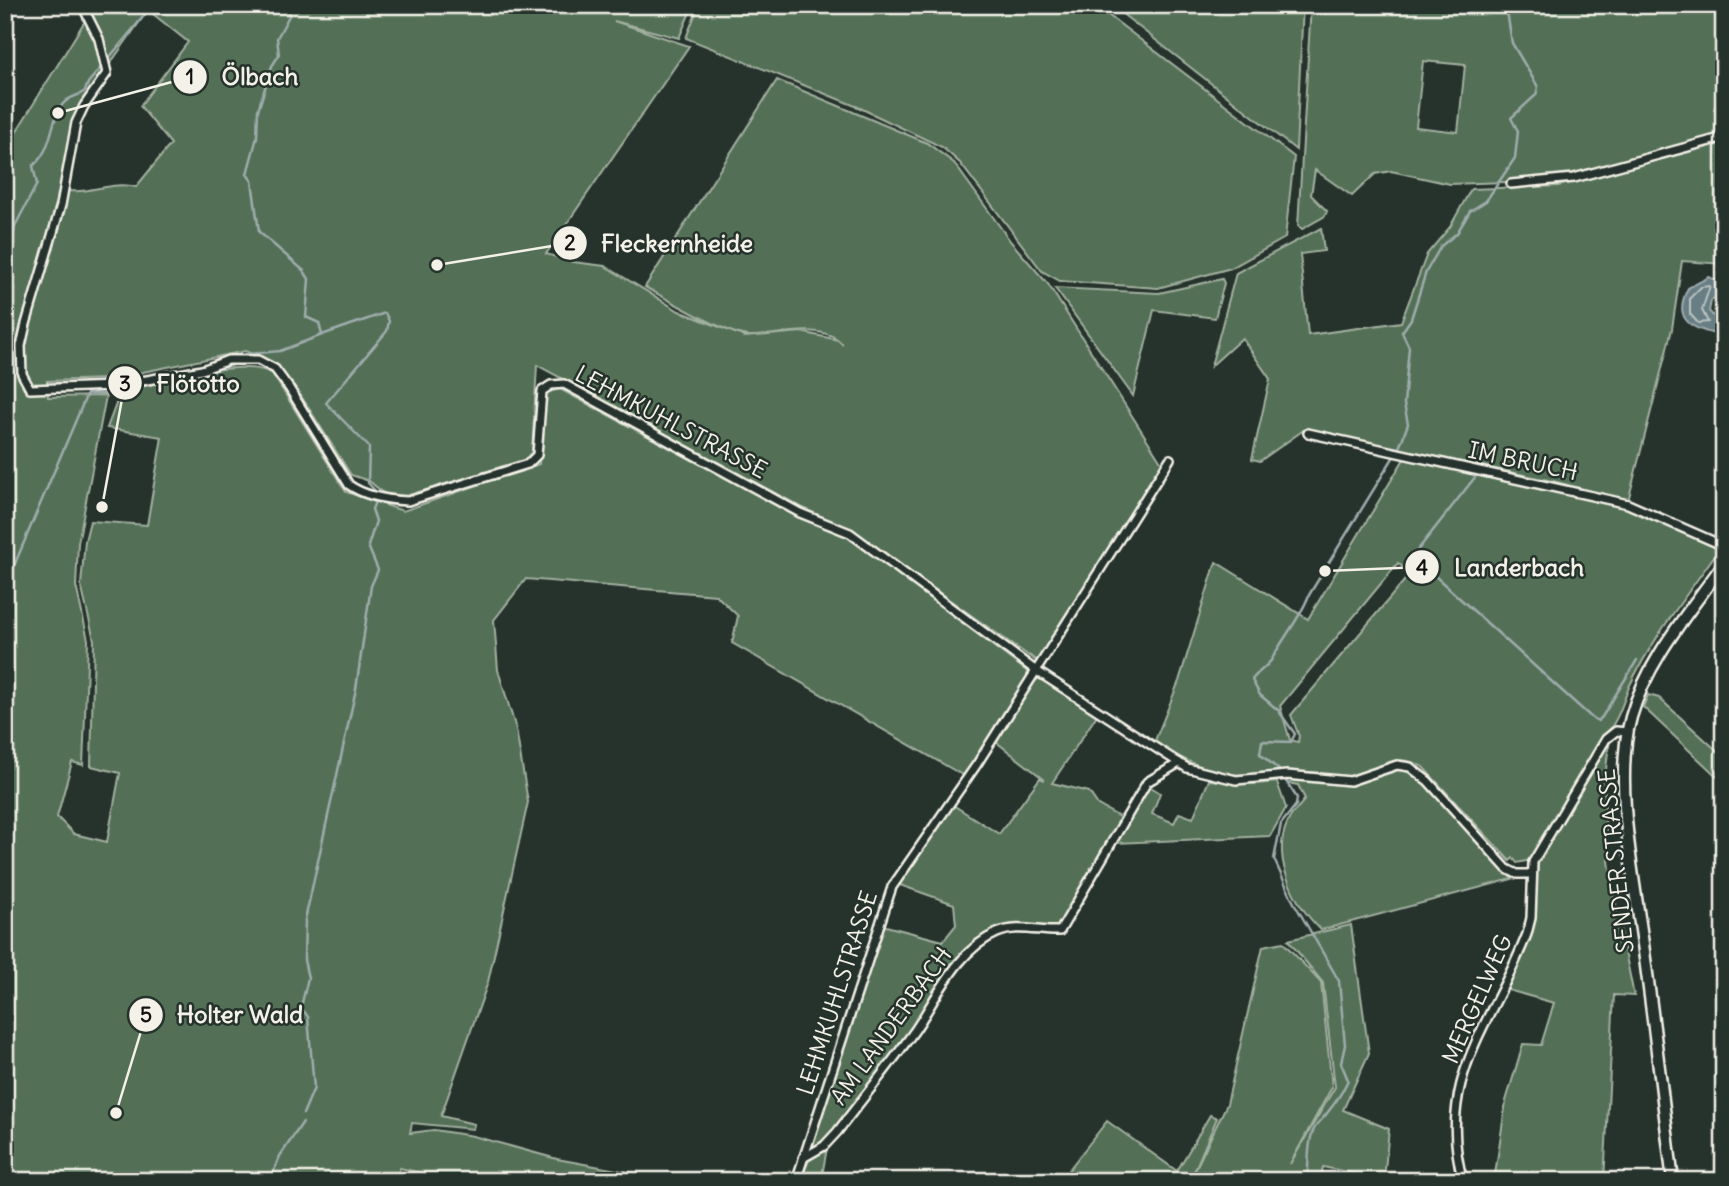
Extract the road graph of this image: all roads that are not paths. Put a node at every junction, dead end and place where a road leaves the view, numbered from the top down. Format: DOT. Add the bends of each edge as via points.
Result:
graph roads {
  1 [pos="82,5"];
  2 [pos="1724,137"];
  3 [pos="1511,184"];
  4 [pos="1308,433"];
  5 [pos="1170,459"];
  6 [pos="1724,546"];
  7 [pos="1724,563"];
  8 [pos="1035,670"];
  9 [pos="1627,733"];
  10 [pos="1179,763"];
  11 [pos="1531,874"];
  12 [pos="803,1158"];
  13 [pos="796,1181"];
  14 [pos="1464,1181"];
  15 [pos="1673,1181"];
  1 -- 8 [label="street, LEHMKUHLSTRASSE" via="103,52 106,78 83,106 76,123 61,205 26,324 22,374 30,389 114,386 202,370 228,360 258,360 275,369 289,387 349,485 381,498 408,501 528,464 537,456 542,391 564,384 800,513 850,533"];
  2 -- 3 [label="street" via="1558,182"];
  4 -- 6 [label="street, IM BRUCH" via="1628,504"];
  5 -- 8 [label="street, LEHMKUHLSTRASSE"];
  7 -- 9 [label="main road, SENDER STRASSE" via="1642,687"];
  8 -- 10 [label="street, LEHMKUHLSTRASSE"];
  8 -- 12 [label="street, LEHMKUHLSTRASSE" via="892,887"];
  9 -- 11 [label="street" via="1616,731 1606,740 1533,862"];
  9 -- 15 [label="main road, SENDER STRASSE" via="1628,817"];
  10 -- 11 [label="street, LEHMKUHLSTRASSE" via="1198,773 1236,780 1287,775 1350,781 1397,765 1410,767 1507,869"];
  10 -- 12 [label="street, AM LANDERBACH" via="1147,782 1060,931 1013,929 974,948 837,1132"];
  11 -- 14 [label="street, MERGELWEG" via="1527,934 1466,1062 1455,1103 1454,1139"];
  12 -- 13 [label="street, LEHMKUHLSTRASSE"];
}
